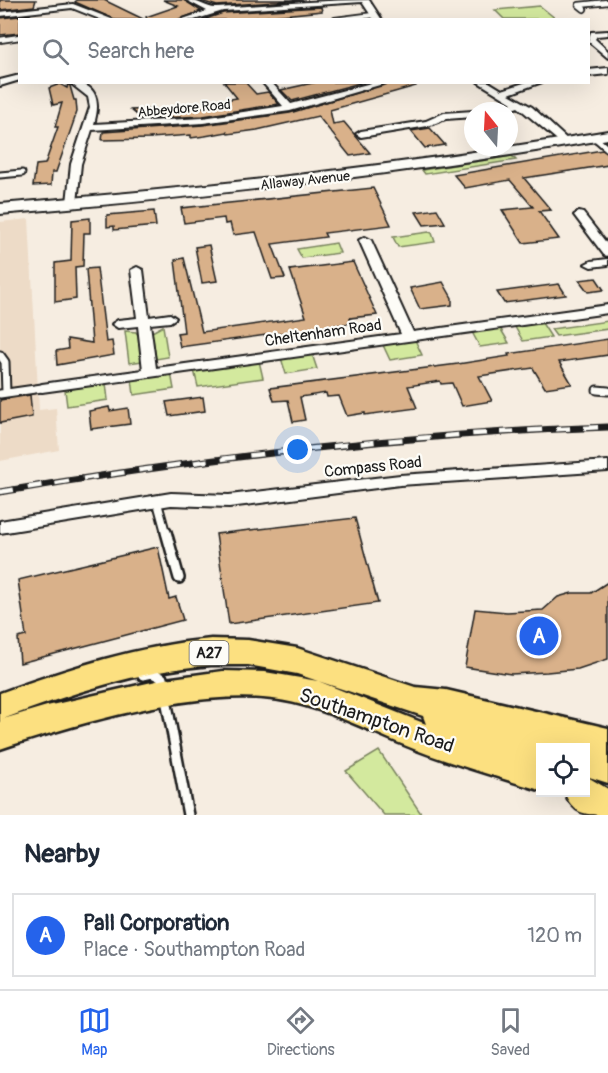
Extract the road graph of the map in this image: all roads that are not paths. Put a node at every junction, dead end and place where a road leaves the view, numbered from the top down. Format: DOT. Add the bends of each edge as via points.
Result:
graph roads {
  1 [pos="190,0"];
  2 [pos="365,0"];
  3 [pos="291,2"];
  4 [pos="608,2"];
  5 [pos="584,9"];
  6 [pos="213,11"];
  7 [pos="0,14"];
  8 [pos="376,17"];
  9 [pos="107,18"];
  10 [pos="190,18"];
  11 [pos="608,33"];
  12 [pos="18,37"];
  13 [pos="0,40"];
  14 [pos="608,56"];
  15 [pos="608,71"];
  16 [pos="590,73"];
  17 [pos="18,78"];
  18 [pos="0,83"];
  19 [pos="76,84"];
  20 [pos="268,84"];
  21 [pos="379,84"];
  22 [pos="486,84"];
  23 [pos="531,84"];
  24 [pos="502,93"];
  25 [pos="520,103"];
  26 [pos="290,108"];
  27 [pos="464,115"];
  28 [pos="89,128"];
  29 [pos="361,134"];
  30 [pos="601,136"];
  31 [pos="565,142"];
  32 [pos="608,149"];
  33 [pos="22,173"];
  34 [pos="0,175"];
  35 [pos="72,203"];
  36 [pos="0,209"];
  37 [pos="579,215"];
  38 [pos="365,240"];
  39 [pos="608,253"];
  40 [pos="608,262"];
  41 [pos="591,264"];
  42 [pos="137,270"];
  43 [pos="608,309"];
  44 [pos="170,318"];
  45 [pos="144,321"];
  46 [pos="117,324"];
  47 [pos="409,337"];
  48 [pos="0,355"];
  49 [pos="150,372"];
  50 [pos="42,388"];
  51 [pos="597,390"];
  52 [pos="608,391"];
  53 [pos="3,393"];
  54 [pos="608,466"];
  55 [pos="157,501"];
  56 [pos="0,527"];
  57 [pos="179,578"];
  58 [pos="130,677"];
  59 [pos="108,681"];
  60 [pos="41,692"];
  61 [pos="165,692"];
  62 [pos="0,707"];
  63 [pos="608,726"];
  64 [pos="0,735"];
  65 [pos="536,737"];
  66 [pos="608,743"];
  67 [pos="590,763"];
  68 [pos="608,768"];
  69 [pos="536,774"];
  70 [pos="590,790"];
  71 [pos="608,795"];
  72 [pos="589,797"];
  73 [pos="608,811"];
  74 [pos="188,815"];
  1 -- 6 [label="street"];
  2 -- 3 [label="street"];
  2 -- 8 [label="street"];
  3 -- 6 [label="street"];
  4 -- 5 [label="lane" via="579,5"];
  6 -- 10 [label="street"];
  7 -- 9 [label="street" via="73,6"];
  11 -- 14 [label="street" via="594,34 591,39"];
  12 -- 13 [label="lane"];
  15 -- 16 [label="street"];
  17 -- 18 [label="street"];
  19 -- 28 [label="street" via="92,96 95,107"];
  20 -- 26 [label="street"];
  21 -- 26 [label="street, Abbeydore Road"];
  22 -- 24 [label="street"];
  23 -- 24 [label="street"];
  24 -- 25 [label="street"];
  25 -- 31 [label="street"];
  26 -- 28 [label="street, Abbeydore Road" via="188,124"];
  27 -- 29 [label="street"];
  28 -- 35 [label="street" via="76,164"];
  30 -- 31 [label="street, Allaway Avenue"];
  30 -- 32 [label="lane"];
  31 -- 35 [label="street, Allaway Avenue" via="340,176"];
  33 -- 34 [label="lane"];
  35 -- 36 [label="street, Allaway Avenue"];
  37 -- 39 [label="street"];
  38 -- 47 [label="street"];
  40 -- 41 [label="street"];
  42 -- 45 [label="street"];
  43 -- 47 [label="street, Cheltenham Road"];
  44 -- 45 [label="street"];
  45 -- 46 [label="street"];
  45 -- 49 [label="street"];
  47 -- 49 [label="street, Cheltenham Road"];
  48 -- 53 [label="lane" via="5,362"];
  49 -- 50 [label="street, Cheltenham Road"];
  50 -- 53 [label="lane"];
  51 -- 52 [label="lane"];
  54 -- 55 [label="street, Compass Road" via="400,480 229,501"];
  55 -- 56 [label="street, Compass Road"];
  55 -- 57 [label="lane"];
  58 -- 61 [label="lane" via="158,675"];
  59 -- 60 [label="lane"];
  60 -- 62 [label="main road, Southampton Road / A27"];
  60 -- 65 [label="main road, Southampton Road / A27" via="130,663 221,652 285,658 418,702 438,716"];
  61 -- 64 [label="main road, Southampton Road / A27"];
  61 -- 69 [label="main road, Southampton Road / A27" via="266,684 318,695 418,736"];
  61 -- 74 [label="lane"];
  63 -- 65 [label="main road"];
  65 -- 66 [label="main road"];
  67 -- 68 [label="main road"];
  70 -- 71 [label="main road"];
  72 -- 73 [label="highway"];
}
